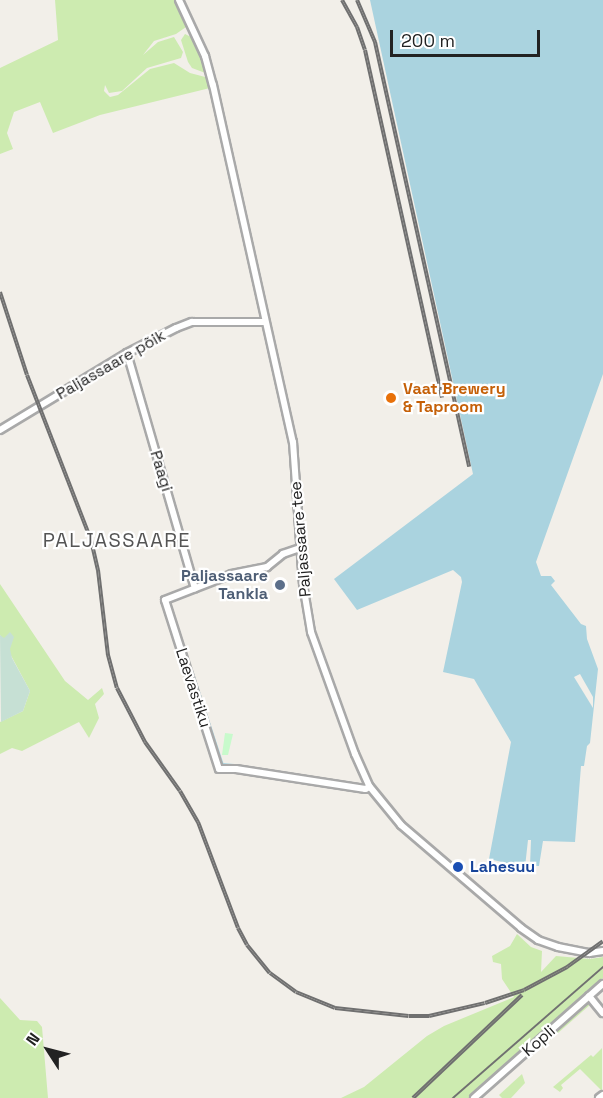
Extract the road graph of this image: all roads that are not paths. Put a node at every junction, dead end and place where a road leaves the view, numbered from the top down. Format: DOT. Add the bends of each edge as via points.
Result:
graph roads {
  1 [pos="179,0"];
  2 [pos="264,322"];
  3 [pos="127,353"];
  4 [pos="0,430"];
  5 [pos="300,548"];
  6 [pos="195,588"];
  7 [pos="370,787"];
  8 [pos="603,951"];
  9 [pos="603,984"];
  10 [pos="589,996"];
  11 [pos="603,1013"];
  12 [pos="603,1095"];
  13 [pos="474,1098"];
  14 [pos="599,1098"];
  1 -- 2 [label="street, Paljassaare tee" via="205,56 213,85"];
  2 -- 3 [label="street, Paljassaare põik" via="192,322"];
  2 -- 5 [label="street, Paljassaare tee" via="293,442"];
  3 -- 4 [label="street, Paljassaare põik"];
  3 -- 6 [label="street, Paagi"];
  5 -- 6 [label="street, Laevastiku" via="283,554 267,567 232,574"];
  5 -- 7 [label="street, Paljassaare tee" via="311,632"];
  6 -- 7 [label="street, Laevastiku" via="165,600 219,769"];
  7 -- 8 [label="street, Paljassaare tee" via="400,825 538,940 588,953"];
  9 -- 10 [label="street, Kopli"];
  10 -- 11 [label="street"];
  10 -- 13 [label="street, Kopli"];
  12 -- 14 [label="street"];
}
